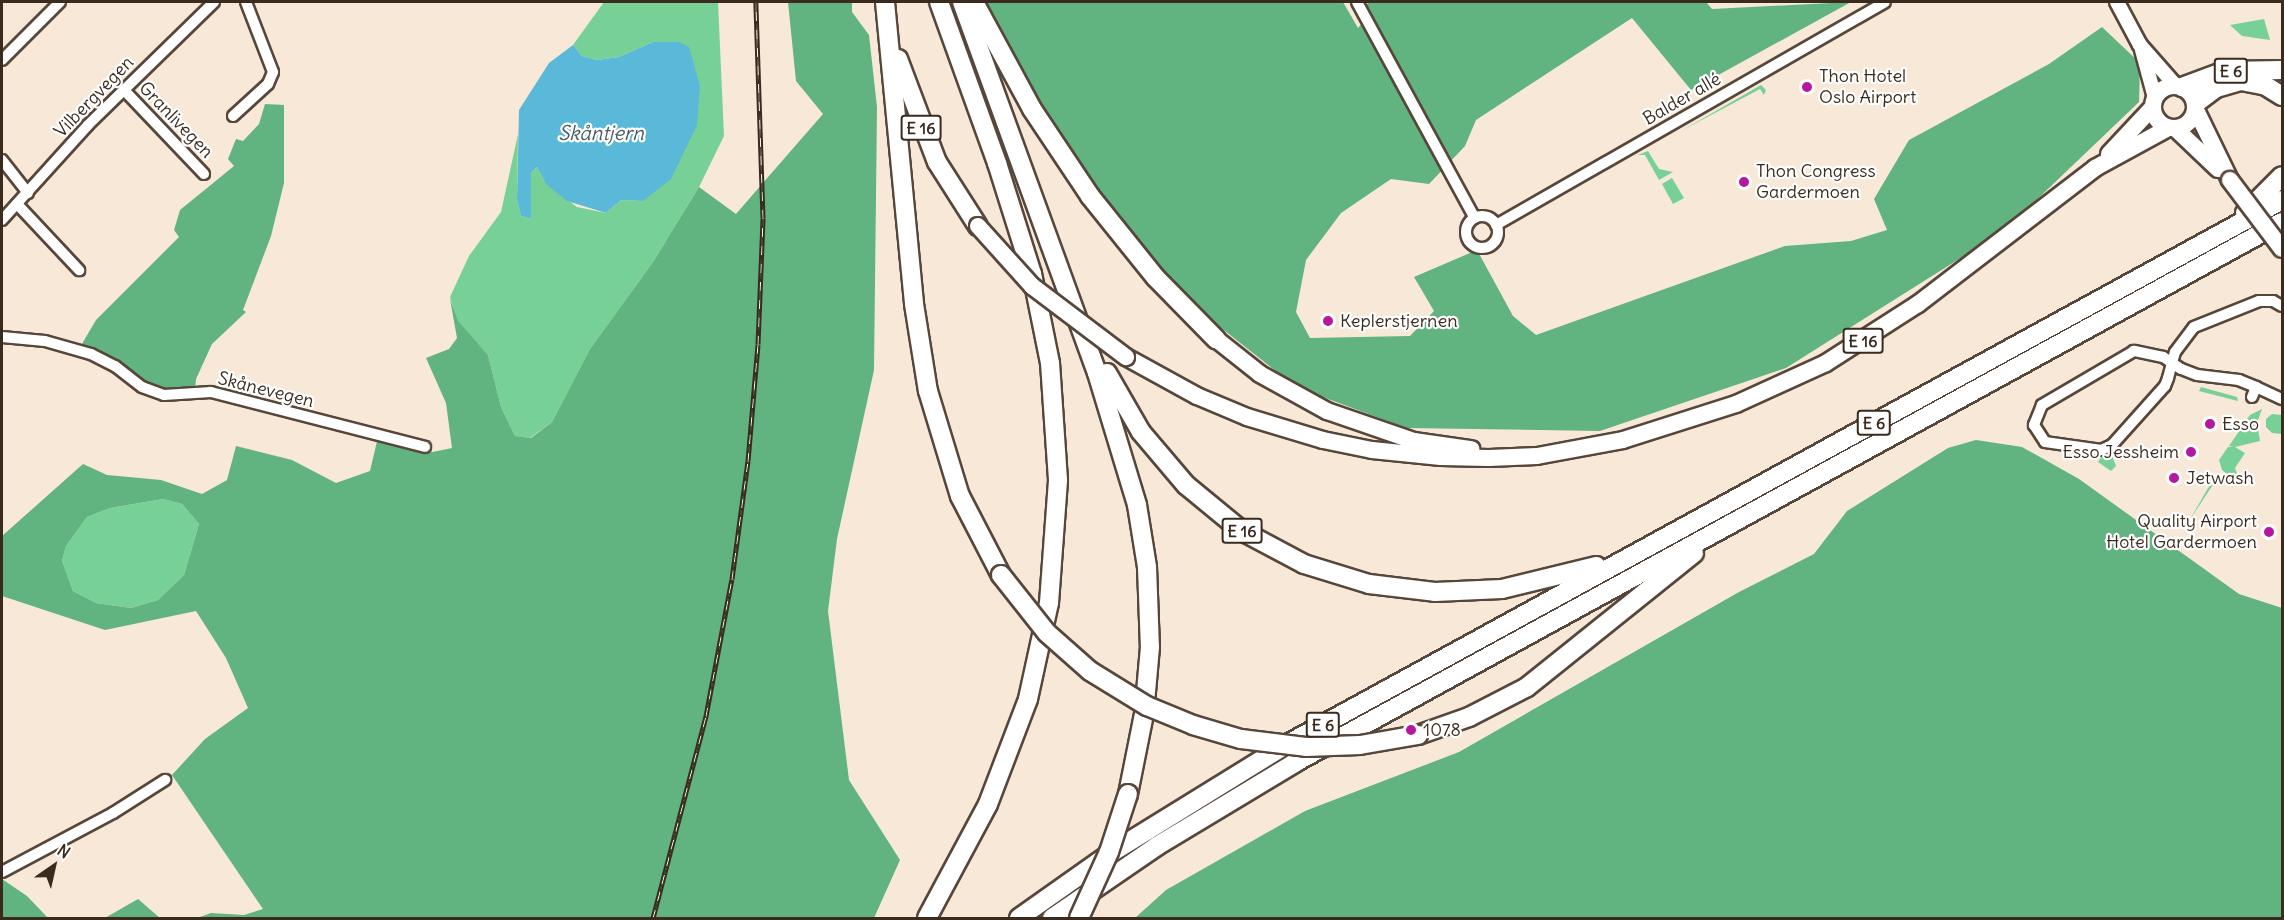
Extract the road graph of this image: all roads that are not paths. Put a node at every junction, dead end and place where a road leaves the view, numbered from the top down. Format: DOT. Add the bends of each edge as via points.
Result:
graph roads {
  1 [pos="60,2"];
  2 [pos="214,2"];
  3 [pos="239,2"];
  4 [pos="246,2"];
  5 [pos="939,2"];
  6 [pos="962,2"];
  7 [pos="974,2"];
  8 [pos="1357,2"];
  9 [pos="1885,2"];
  10 [pos="2116,2"];
  11 [pos="885,11"];
  12 [pos="250,14"];
  13 [pos="2140,45"];
  14 [pos="2,60"];
  15 [pos="2283,70"];
  16 [pos="2179,86"];
  17 [pos="124,90"];
  18 [pos="2283,96"];
  19 [pos="2154,102"];
  20 [pos="2196,106"];
  21 [pos="233,116"];
  22 [pos="2172,128"];
  23 [pos="2,160"];
  24 [pos="2095,168"];
  25 [pos="204,174"];
  26 [pos="2283,177"];
  27 [pos="2230,180"];
  28 [pos="28,193"];
  29 [pos="2283,200"];
  30 [pos="17,204"];
  31 [pos="1475,218"];
  32 [pos="2,220"];
  33 [pos="2283,222"];
  34 [pos="1496,225"];
  35 [pos="978,226"];
  36 [pos="2220,235"];
  37 [pos="2283,249"];
  38 [pos="79,270"];
  39 [pos="1070,297"];
  40 [pos="2283,306"];
  41 [pos="2,337"];
  42 [pos="1216,339"];
  43 [pos="2172,363"];
  44 [pos="2283,399"];
  45 [pos="1595,446"];
  46 [pos="425,447"];
  47 [pos="1738,520"];
  48 [pos="1640,550"];
  49 [pos="165,780"];
  50 [pos="2,872"];
  51 [pos="927,918"];
  52 [pos="1018,918"];
  53 [pos="1052,918"];
  54 [pos="1079,918"];
  1 -- 14 [label="street"];
  2 -- 17 [label="street, Vilbergvegen"];
  3 -- 12 [label="street"];
  4 -- 12 [label="street"];
  5 -- 51 [label="highway" via="998,163 1032,274 1050,363 1058,480 1049,603 1028,699 988,804"];
  6 -- 39 [label="highway, E 16"];
  7 -- 42 [label="highway, E 16" via="1032,110 1090,196 1156,278"];
  8 -- 31 [label="street"];
  9 -- 34 [label="street, Balder allé"];
  10 -- 13 [label="main road"];
  11 -- 35 [label="highway, E 16" via="927,141"];
  11 -- 47 [label="highway, E 16, bridge" via="914,304 928,392 960,496 1000,575 1047,633 1083,665 1133,698 1176,719 1225,735 1292,746 1360,745 1418,735 1482,711 1537,681"];
  12 -- 21 [label="street" via="273,72 268,84"];
  13 -- 16 [label="main road"];
  13 -- 19 [label="main road"];
  15 -- 16 [label="highway, E 6" via="2225,71"];
  16 -- 19 [label="highway, E 16" via="2164,89"];
  16 -- 20 [label="highway"];
  17 -- 25 [label="street, Granlivegen"];
  17 -- 28 [label="street, Vilbergvegen"];
  18 -- 20 [label="highway, E 6" via="2266,86 2241,81 2216,88"];
  19 -- 22 [label="highway" via="2157,120"];
  19 -- 24 [label="highway, E 16"];
  20 -- 22 [label="highway, E 16" via="2191,121"];
  20 -- 27 [label="highway"];
  22 -- 24 [label="highway, E 16"];
  22 -- 27 [label="highway"];
  23 -- 28 [label="street"];
  24 -- 45 [label="highway, E 16" via="1918,304 1826,363 1705,416"];
  26 -- 36 [label="highway, E 6"];
  27 -- 37 [label="highway, bridge"];
  28 -- 30 [label="street, Vilbergvegen"];
  29 -- 36 [label="highway, E 6"];
  30 -- 32 [label="street, Vilbergvegen"];
  30 -- 38 [label="street"];
  31 -- 34 [label="street" via="1485,216"];
  31 -- 34 [label="street" via="1467,225 1466,234 1477,248 1496,241"];
  33 -- 47 [label="highway, E 6"];
  35 -- 45 [label="highway, E 16, bridge" via="1038,291 1126,357 1238,413 1347,445 1467,458 1537,456"];
  36 -- 48 [label="highway, E 6"];
  39 -- 48 [label="highway, E 16" via="1128,411 1171,469 1236,526 1304,564 1391,588 1458,592 1524,585"];
  39 -- 54 [label="highway, E 16, bridge" via="1130,475 1147,567 1148,675 1128,794 1109,852"];
  40 -- 43 [label="street" via="2273,301 2259,302 2194,327 2183,338"];
  41 -- 46 [label="street, Skånevegen" via="37,340 91,354 149,391 164,395 211,392"];
  42 -- 45 [label="highway, E 16" via="1296,396 1389,434 1438,445 1490,450"];
  43 -- 43 [label="street" via="2163,357 2134,351 2110,363 2042,405 2034,425 2039,437 2045,442 2101,450 2112,445 2155,400 2165,386"];
  43 -- 44 [label="street" via="2197,375 2240,380 2254,392"];
  47 -- 53 [label="highway, E 6" via="1296,762 1156,846"];
  48 -- 52 [label="highway, E 6" via="1249,767 1114,851"];
  49 -- 50 [label="street" via="113,813"];
}
